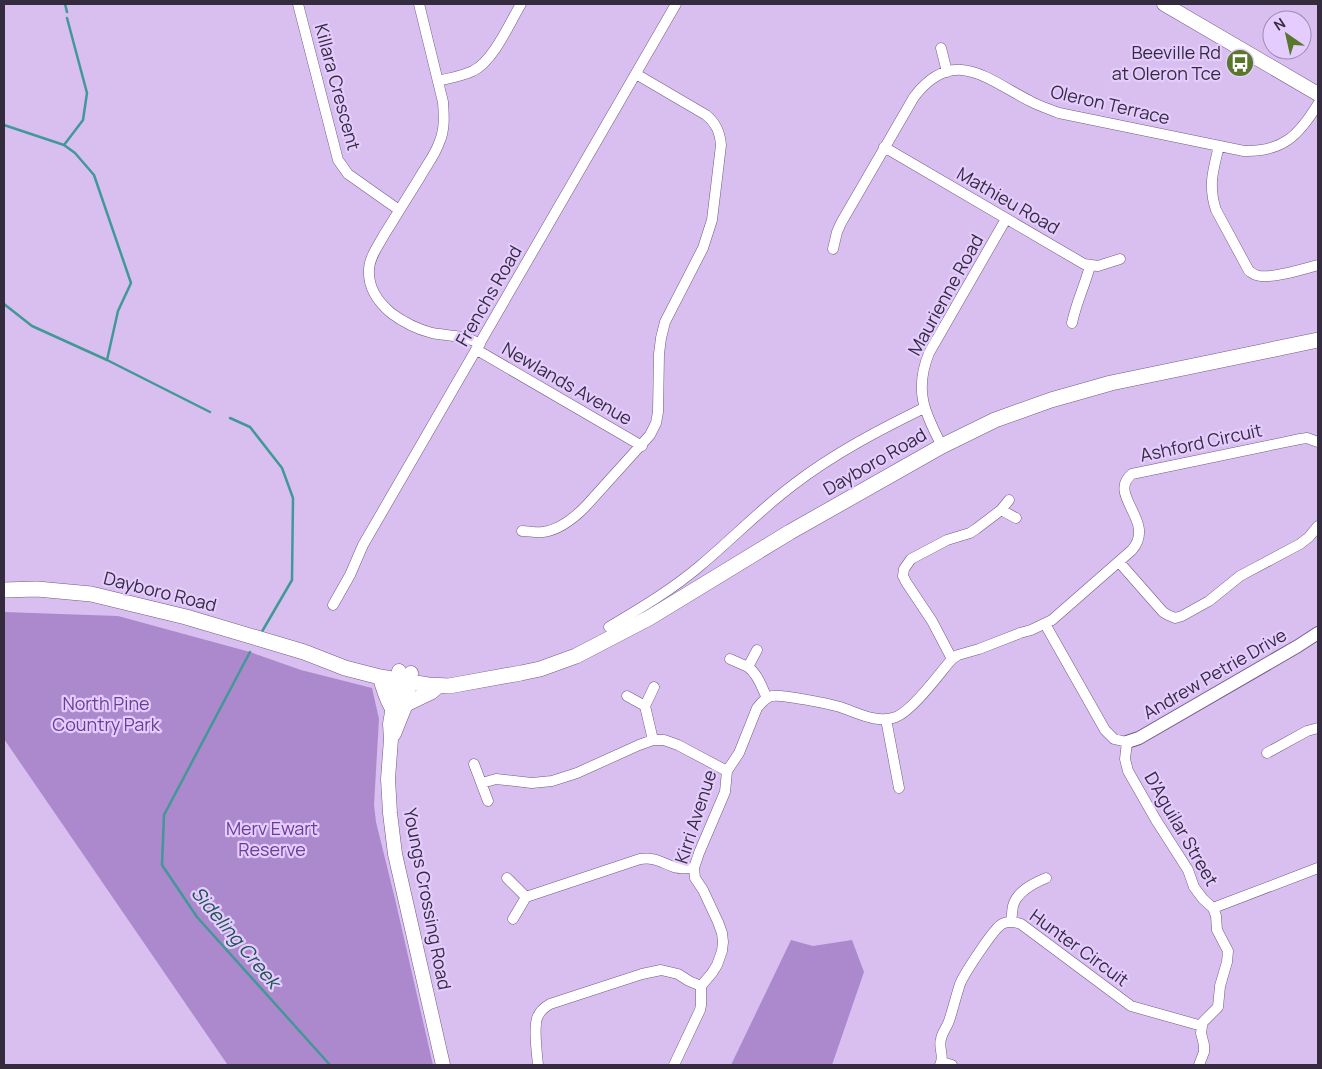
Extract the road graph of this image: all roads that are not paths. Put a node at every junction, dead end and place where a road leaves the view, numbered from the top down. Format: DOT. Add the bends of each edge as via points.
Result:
graph roads {
  1 [pos="298,4"];
  2 [pos="419,4"];
  3 [pos="521,4"];
  4 [pos="676,4"];
  5 [pos="1164,4"];
  6 [pos="1181,8"];
  7 [pos="941,48"];
  8 [pos="947,72"];
  9 [pos="636,74"];
  10 [pos="438,81"];
  11 [pos="1318,94"];
  12 [pos="1318,104"];
  13 [pos="1219,146"];
  14 [pos="884,147"];
  15 [pos="399,210"];
  16 [pos="1006,219"];
  17 [pos="833,249"];
  18 [pos="1120,259"];
  19 [pos="1090,266"];
  20 [pos="1318,266"];
  21 [pos="1072,323"];
  22 [pos="1318,340"];
  23 [pos="478,347"];
  24 [pos="924,408"];
  25 [pos="1318,442"];
  26 [pos="642,446"];
  27 [pos="942,446"];
  28 [pos="1009,500"];
  29 [pos="1001,510"];
  30 [pos="1016,518"];
  31 [pos="1318,526"];
  32 [pos="522,531"];
  33 [pos="1118,562"];
  34 [pos="4,590"];
  35 [pos="333,605"];
  36 [pos="1045,624"];
  37 [pos="609,627"];
  38 [pos="1318,633"];
  39 [pos="758,650"];
  40 [pos="304,652"];
  41 [pos="730,659"];
  42 [pos="952,659"];
  43 [pos="748,667"];
  44 [pos="380,677"];
  45 [pos="405,677"];
  46 [pos="476,681"];
  47 [pos="438,686"];
  48 [pos="654,687"];
  49 [pos="628,696"];
  50 [pos="767,698"];
  51 [pos="399,706"];
  52 [pos="645,706"];
  53 [pos="886,719"];
  54 [pos="1318,728"];
  55 [pos="653,740"];
  56 [pos="1127,742"];
  57 [pos="1267,754"];
  58 [pos="474,764"];
  59 [pos="727,770"];
  60 [pos="482,783"];
  61 [pos="899,788"];
  62 [pos="488,801"];
  63 [pos="694,868"];
  64 [pos="1318,868"];
  65 [pos="507,878"];
  66 [pos="1046,878"];
  67 [pos="526,897"];
  68 [pos="1213,908"];
  69 [pos="513,919"];
  70 [pos="1011,922"];
  71 [pos="701,986"];
  72 [pos="1202,1026"];
  73 [pos="944,1064"];
  74 [pos="443,1065"];
  75 [pos="538,1065"];
  76 [pos="674,1065"];
  77 [pos="1199,1065"];
  1 -- 15 [label="street, Killara Crescent" via="338,160 348,174"];
  2 -- 10 [label="street, Newlands Avenue"];
  3 -- 10 [label="street" via="483,64 474,71"];
  4 -- 9 [label="street, Frenchs Road"];
  5 -- 6 [label="main road"];
  6 -- 11 [label="main road"];
  7 -- 8 [label="street"];
  8 -- 13 [label="street, Oleron Terrace" via="968,70 982,74 1059,113"];
  8 -- 14 [label="street, Oleron Terrace" via="933,78 920,90"];
  9 -- 23 [label="street, Frenchs Road"];
  9 -- 26 [label="street" via="706,114 716,126 721,145 712,220 703,248 665,322 659,354 656,423"];
  10 -- 15 [label="street, Newlands Avenue" via="444,102 443,130 439,143"];
  12 -- 13 [label="street, Oleron Terrace" via="1297,134 1278,146 1255,151"];
  13 -- 20 [label="street" via="1212,178 1213,200 1254,279"];
  14 -- 16 [label="street, Mathieu Road"];
  14 -- 17 [label="street, Oleron Terrace" via="841,223"];
  15 -- 23 [label="street, Newlands Avenue" via="371,260 369,279 375,295 408,324 432,333 471,339"];
  16 -- 19 [label="street, Mathieu Road"];
  16 -- 24 [label="street, Maurienne Road" via="929,353 922,376"];
  18 -- 19 [label="street"];
  19 -- 21 [label="street"];
  22 -- 27 [label="main road, Dayboro Road" via="1084,390 1019,411"];
  23 -- 26 [label="street, Newlands Avenue"];
  23 -- 35 [label="street, Frenchs Road" via="362,545"];
  24 -- 27 [label="street, Maurienne Road"];
  24 -- 37 [label="street, Dayboro Road" via="852,447 792,485 700,567"];
  25 -- 33 [label="street, Ashford Circuit" via="1300,438 1132,474 1124,488 1139,527 1139,536 1136,546"];
  26 -- 32 [label="street" via="574,518 550,531"];
  27 -- 46 [label="main road, Dayboro Road" via="599,645 540,669"];
  28 -- 29 [label="street"];
  29 -- 30 [label="street"];
  29 -- 42 [label="street" via="970,533 947,540 911,559 904,569 906,582"];
  31 -- 33 [label="street" via="1300,544 1240,576 1209,601 1176,618 1162,612"];
  33 -- 36 [label="street, Ashford Circuit"];
  34 -- 40 [label="main road, Dayboro Road" via="92,594 186,617"];
  36 -- 42 [label="street"];
  36 -- 56 [label="street" via="1105,730 1114,739"];
  38 -- 56 [label="street, Andrew Petrie Drive"];
  39 -- 43 [label="street"];
  40 -- 44 [label="main road, Dayboro Road"];
  40 -- 45 [label="main road, Dayboro Road" via="326,654"];
  41 -- 43 [label="street"];
  42 -- 53 [label="street" via="908,708"];
  43 -- 50 [label="street"];
  44 -- 45 [label="main road, Dayboro Road"];
  44 -- 51 [label="main road" via="387,700"];
  45 -- 46 [label="main road, Dayboro Road"];
  45 -- 47 [label="main road, Dayboro Road"];
  45 -- 51 [label="main road, Youngs Crossing Road"];
  46 -- 47 [label="main road, Dayboro Road"];
  47 -- 51 [label="main road"];
  48 -- 52 [label="street"];
  49 -- 52 [label="street"];
  50 -- 53 [label="street" via="778,696"];
  50 -- 59 [label="street, Kirri Avenue" via="757,708 739,753"];
  51 -- 74 [label="main road, Youngs Crossing Road" via="390,724 388,779 395,854"];
  52 -- 55 [label="street"];
  53 -- 61 [label="street"];
  54 -- 57 [label="street"];
  55 -- 59 [label="street" via="678,745"];
  55 -- 60 [label="street" via="552,781 532,783 496,779"];
  56 -- 68 [label="street, D'Aguilar Street" via="1125,760 1128,771 1188,870 1194,887"];
  58 -- 60 [label="street"];
  59 -- 63 [label="street, Kirri Avenue" via="725,792"];
  60 -- 62 [label="street"];
  63 -- 67 [label="street" via="675,868 648,858"];
  63 -- 71 [label="street, Kirri Avenue" via="695,878 718,922 723,942 717,966"];
  64 -- 68 [label="street"];
  65 -- 67 [label="street"];
  66 -- 70 [label="street" via="1034,883 1017,898"];
  67 -- 69 [label="street"];
  68 -- 72 [label="street, D'Aguilar Street" via="1217,930 1228,957 1218,1007"];
  70 -- 72 [label="street, Hunter Circuit" via="1021,924 1131,1006"];
  70 -- 73 [label="street, Hunter Circuit" via="998,927 966,971 940,1040"];
  71 -- 75 [label="street" via="678,974 661,970 550,1004 537,1016"];
  71 -- 76 [label="street" via="700,1010"];
  72 -- 77 [label="street" via="1204,1052"];
}
